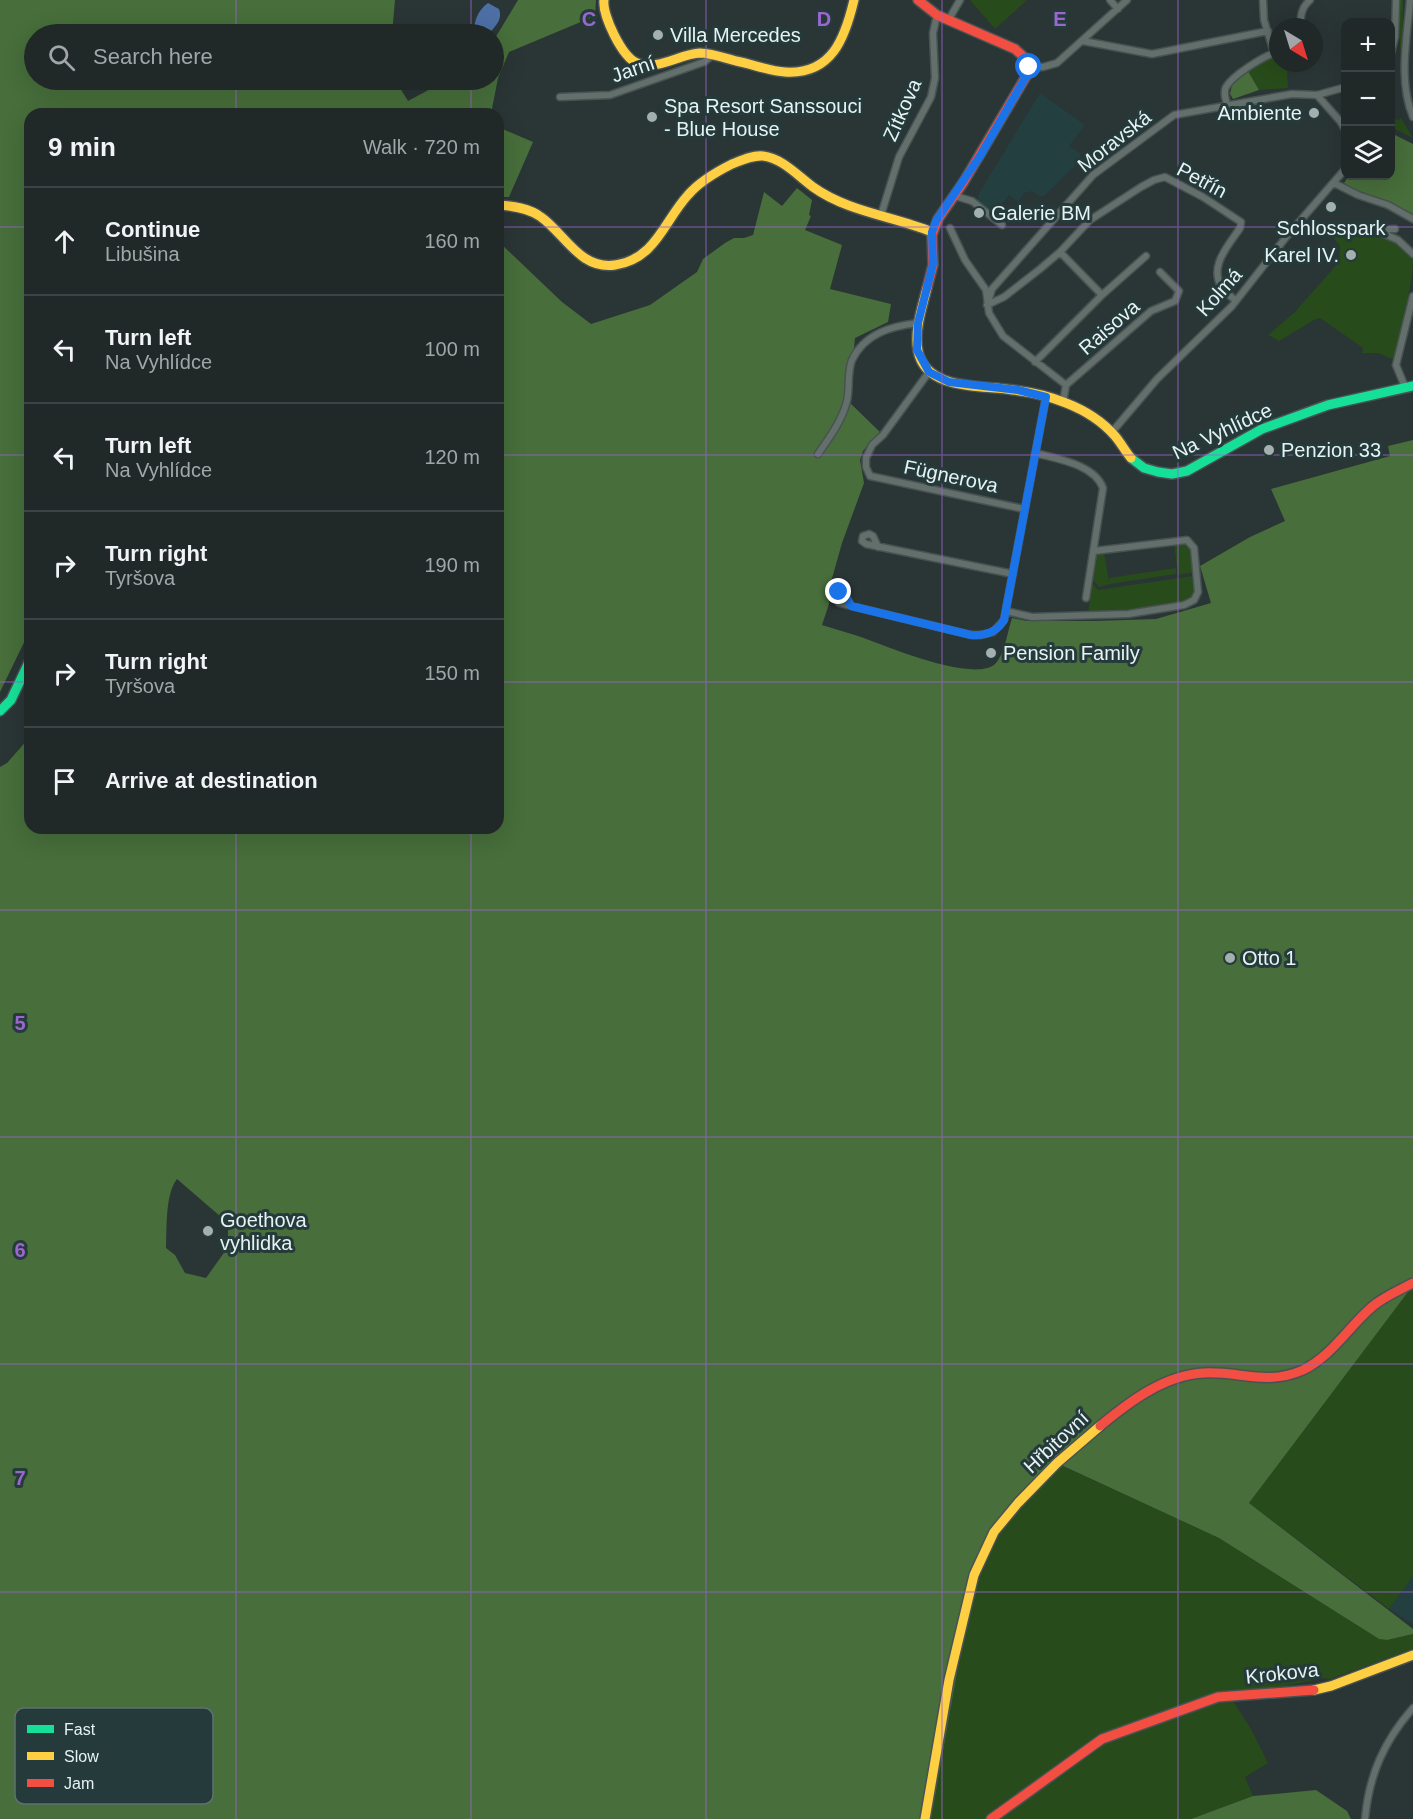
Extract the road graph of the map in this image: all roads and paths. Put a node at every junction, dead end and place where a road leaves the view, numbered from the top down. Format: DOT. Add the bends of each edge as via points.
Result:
graph roads {
  1 [pos="604,0"];
  2 [pos="854,0"];
  3 [pos="918,0"];
  4 [pos="960,0"];
  5 [pos="1110,0"];
  6 [pos="1127,0"];
  7 [pos="1263,0"];
  8 [pos="1310,0"];
  9 [pos="1396,0"];
  10 [pos="1410,0"];
  11 [pos="1118,9"];
  12 [pos="937,15"];
  13 [pos="1302,18"];
  14 [pos="949,20"];
  15 [pos="1268,30"];
  16 [pos="1395,37"];
  17 [pos="1083,41"];
  18 [pos="713,55"];
  19 [pos="1269,55"];
  20 [pos="1029,67"];
  21 [pos="1341,88"];
  22 [pos="1317,95"];
  23 [pos="560,98"];
  24 [pos="1228,107"];
  25 [pos="1413,117"];
  26 [pos="1343,126"];
  27 [pos="1341,174"];
  28 [pos="1334,183"];
  29 [pos="955,196"];
  30 [pos="504,205"];
  31 [pos="881,215"];
  32 [pos="1413,219"];
  33 [pos="1002,225"];
  34 [pos="950,228"];
  35 [pos="1395,229"];
  36 [pos="932,232"];
  37 [pos="1060,252"];
  38 [pos="1413,254"];
  39 [pos="1146,256"];
  40 [pos="1160,272"];
  41 [pos="1102,295"];
  42 [pos="1413,296"];
  43 [pos="1236,301"];
  44 [pos="987,305"];
  45 [pos="918,323"];
  46 [pos="1035,363"];
  47 [pos="929,372"];
  48 [pos="1066,385"];
  49 [pos="1409,386"];
  50 [pos="1046,397"];
  51 [pos="1063,402"];
  52 [pos="1112,432"];
  53 [pos="1035,453"];
  54 [pos="818,454"];
  55 [pos="1024,509"];
  56 [pos="878,547"];
  57 [pos="1094,551"];
  58 [pos="1013,574"];
  59 [pos="1086,598"];
  60 [pos="851,606"];
  61 [pos="1006,611"];
  62 [pos="24,673"];
  63 [pos="0,711"];
  64 [pos="1413,1283"];
  65 [pos="1413,1655"];
  66 [pos="1413,1708"];
  67 [pos="925,1819"];
  68 [pos="991,1819"];
  69 [pos="1365,1819"];
  1 -- 18 [label="street" via="605,15 634,62 646,66 691,53"];
  2 -- 18 [label="street" via="841,44 830,57 812,68 785,72"];
  3 -- 12 [label="street"];
  4 -- 14 [label="street"];
  5 -- 11 [label="street"];
  6 -- 11 [label="street"];
  7 -- 15 [label="street"];
  8 -- 13 [label="street" via="1304,5"];
  9 -- 16 [label="street"];
  10 -- 25 [label="street" via="1405,86"];
  11 -- 17 [label="street"];
  12 -- 14 [label="street"];
  12 -- 31 [label="street, Zítkova" via="931,97 899,158"];
  14 -- 20 [label="street" via="1015,49"];
  15 -- 17 [label="street" via="1152,54"];
  17 -- 20 [label="street" via="1057,63"];
  18 -- 23 [label="street, Jarní" via="704,62 610,95"];
  19 -- 24 [label="street" via="1256,61 1227,87"];
  20 -- 29 [label="street"];
  21 -- 22 [label="street, Moravská"];
  22 -- 24 [label="street, Moravská" via="1292,94"];
  22 -- 26 [label="street"];
  24 -- 44 [label="street, Moravská" via="1174,115 1093,175 992,289"];
  27 -- 28 [label="street, Kolmá"];
  28 -- 32 [label="street"];
  28 -- 43 [label="street, Kolmá"];
  29 -- 33 [label="street" via="972,201"];
  29 -- 36 [label="street"];
  30 -- 31 [label="street" via="543,218 584,258 614,266 636,258 654,245 700,182 752,157 778,161 815,189"];
  31 -- 36 [label="street"];
  34 -- 44 [label="street" via="965,260 986,290"];
  35 -- 38 [label="street" via="1375,230 1398,240"];
  36 -- 45 [label="street" via="933,264"];
  37 -- 41 [label="street, Raisova"];
  37 -- 43 [label="street, Petřín" via="1090,220 1141,187 1165,177 1241,222 1218,261 1222,287"];
  37 -- 44 [label="street, Petřín" via="1004,297"];
  39 -- 41 [label="street, Raisova"];
  40 -- 48 [label="street, Raisova" via="1179,291 1175,301 1151,311"];
  41 -- 46 [label="street, Raisova"];
  42 -- 49 [label="street" via="1396,364"];
  43 -- 52 [label="street, Kolmá" via="1156,379"];
  44 -- 46 [label="street" via="1003,336"];
  45 -- 47 [label="street" via="917,350"];
  45 -- 54 [label="street" via="878,332 852,360 847,402 836,428"];
  46 -- 48 [label="street"];
  47 -- 50 [label="street, Na Vyhlídce" via="949,382"];
  47 -- 55 [label="street, Fügnerova" via="872,445 866,458 870,476"];
  48 -- 51 [label="street"];
  49 -- 52 [label="street, Na Vyhlídce" via="1328,405 1263,429 1177,474 1148,470 1131,459"];
  50 -- 51 [label="street, Na Vyhlídce"];
  50 -- 53 [label="street"];
  51 -- 52 [label="street, Na Vyhlídce"];
  53 -- 55 [label="street"];
  53 -- 57 [label="street" via="1082,467 1101,483"];
  55 -- 58 [label="street"];
  56 -- 58 [label="street"];
  57 -- 59 [label="street"];
  57 -- 61 [label="street" via="1187,540 1194,548 1197,597 1184,605 1128,614 1032,617"];
  58 -- 61 [label="street"];
  60 -- 61 [label="street" via="971,635 993,632 1002,624"];
  62 -- 63 [label="street" via="11,700"];
  64 -- 67 [label="street, Hřbitovní" via="1374,1305 1329,1352 1304,1369 1264,1379 1204,1373 1188,1376 1166,1382 1126,1404 1018,1503 994,1532 974,1575 949,1680"];
  65 -- 68 [label="street, Krokova" via="1316,1690 1218,1697 1102,1739"];
  66 -- 69 [label="street" via="1382,1751 1370,1785"];
}
